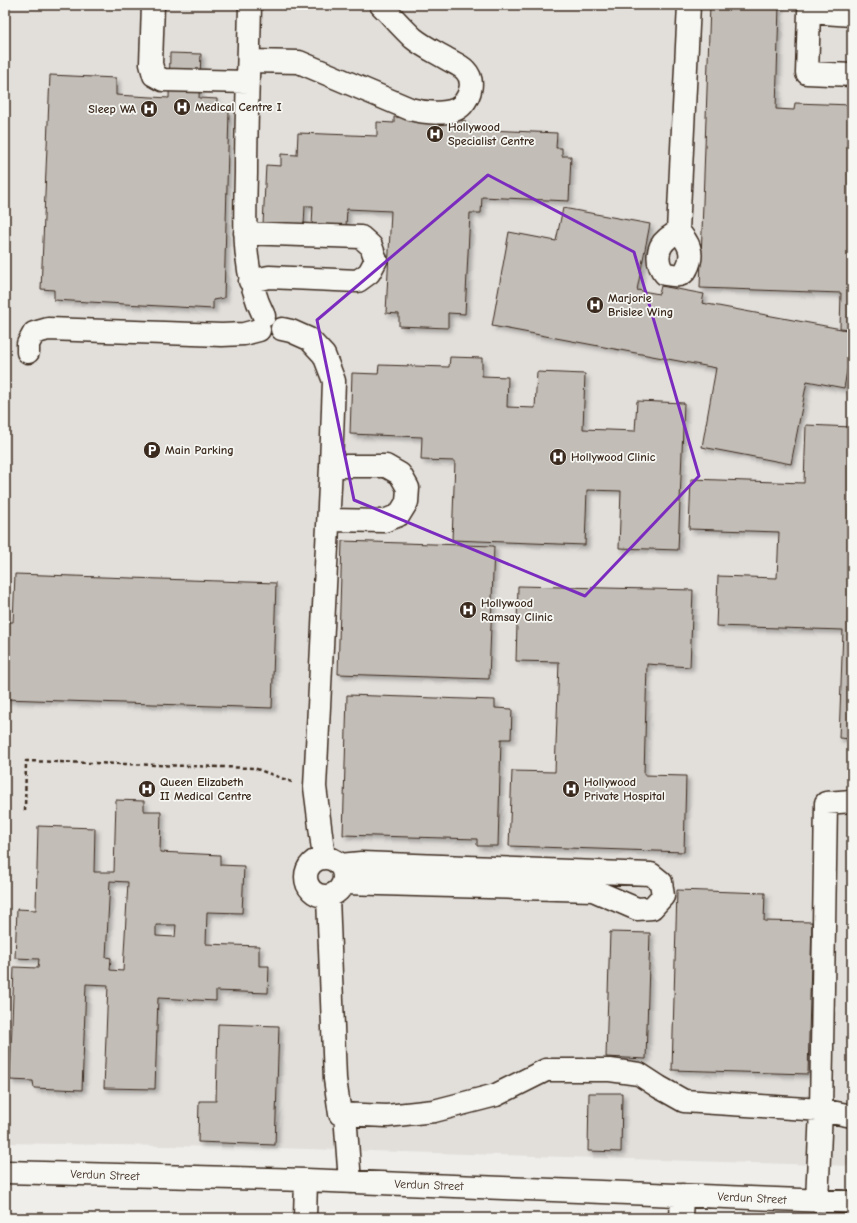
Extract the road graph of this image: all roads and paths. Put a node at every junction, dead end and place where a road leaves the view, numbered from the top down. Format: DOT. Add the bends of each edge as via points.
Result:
graph roads {
  1 [pos="250,5"];
  2 [pos="381,5"];
  3 [pos="689,5"];
  4 [pos="803,9"];
  5 [pos="153,12"];
  6 [pos="852,15"];
  7 [pos="249,61"];
  8 [pos="852,75"];
  9 [pos="248,82"];
  10 [pos="678,231"];
  11 [pos="245,232"];
  12 [pos="250,281"];
  13 [pos="262,323"];
  14 [pos="28,352"];
  15 [pos="332,466"];
  16 [pos="329,520"];
  17 [pos="315,783"];
  18 [pos="852,801"];
  19 [pos="25,811"];
  20 [pos="334,876"];
  21 [pos="8,1083"];
  22 [pos="5,1087"];
  23 [pos="822,1110"];
  24 [pos="345,1114"];
  25 [pos="852,1116"];
  26 [pos="5,1172"];
  27 [pos="306,1180"];
  28 [pos="350,1182"];
  29 [pos="682,1195"];
  30 [pos="817,1201"];
  31 [pos="852,1202"];
  32 [pos="305,1218"];
  33 [pos="681,1218"];
  1 -- 7 [label="street"];
  2 -- 7 [label="street" via="412,38 464,69 469,75 469,96 457,110 449,112 410,109 329,65"];
  3 -- 10 [label="street"];
  4 -- 6 [label="street"];
  4 -- 8 [label="street" via="807,74"];
  5 -- 9 [label="street" via="151,64 154,75 163,80"];
  7 -- 9 [label="street"];
  9 -- 11 [label="street"];
  11 -- 12 [label="street"];
  11 -- 12 [label="street" via="360,236 371,246 376,260 369,273 358,281 269,277"];
  12 -- 13 [label="street"];
  13 -- 14 [label="street" via="244,334 222,335 48,329 34,333 28,344"];
  13 -- 15 [label="street" via="264,336 272,338 282,329 290,331 309,339 324,355 334,381"];
  15 -- 16 [label="street"];
  15 -- 16 [label="street" via="386,466 400,474 408,488 407,502 399,515 384,521"];
  16 -- 17 [label="street"];
  17 -- 19 [label="path" via="296,783 254,768 26,760"];
  17 -- 20 [label="street"];
  18 -- 23 [label="street" via="826,803"];
  20 -- 20 [label="street" via="368,863 651,874 661,882 663,896 652,908 637,909 593,890"];
  20 -- 24 [label="street" via="335,1079 340,1114"];
  21 -- 22 [label="path"];
  23 -- 24 [label="street" via="684,1101 639,1074 610,1070 546,1070 496,1095 434,1111 387,1116"];
  23 -- 25 [label="street"];
  23 -- 30 [label="street"];
  24 -- 28 [label="street"];
  26 -- 27 [label="street, Verdun Street"];
  27 -- 28 [label="street, Verdun Street"];
  27 -- 32 [label="street"];
  28 -- 29 [label="street, Verdun Street"];
  29 -- 30 [label="street, Verdun Street"];
  29 -- 33 [label="street"];
  30 -- 31 [label="street, Verdun Street"];
}
